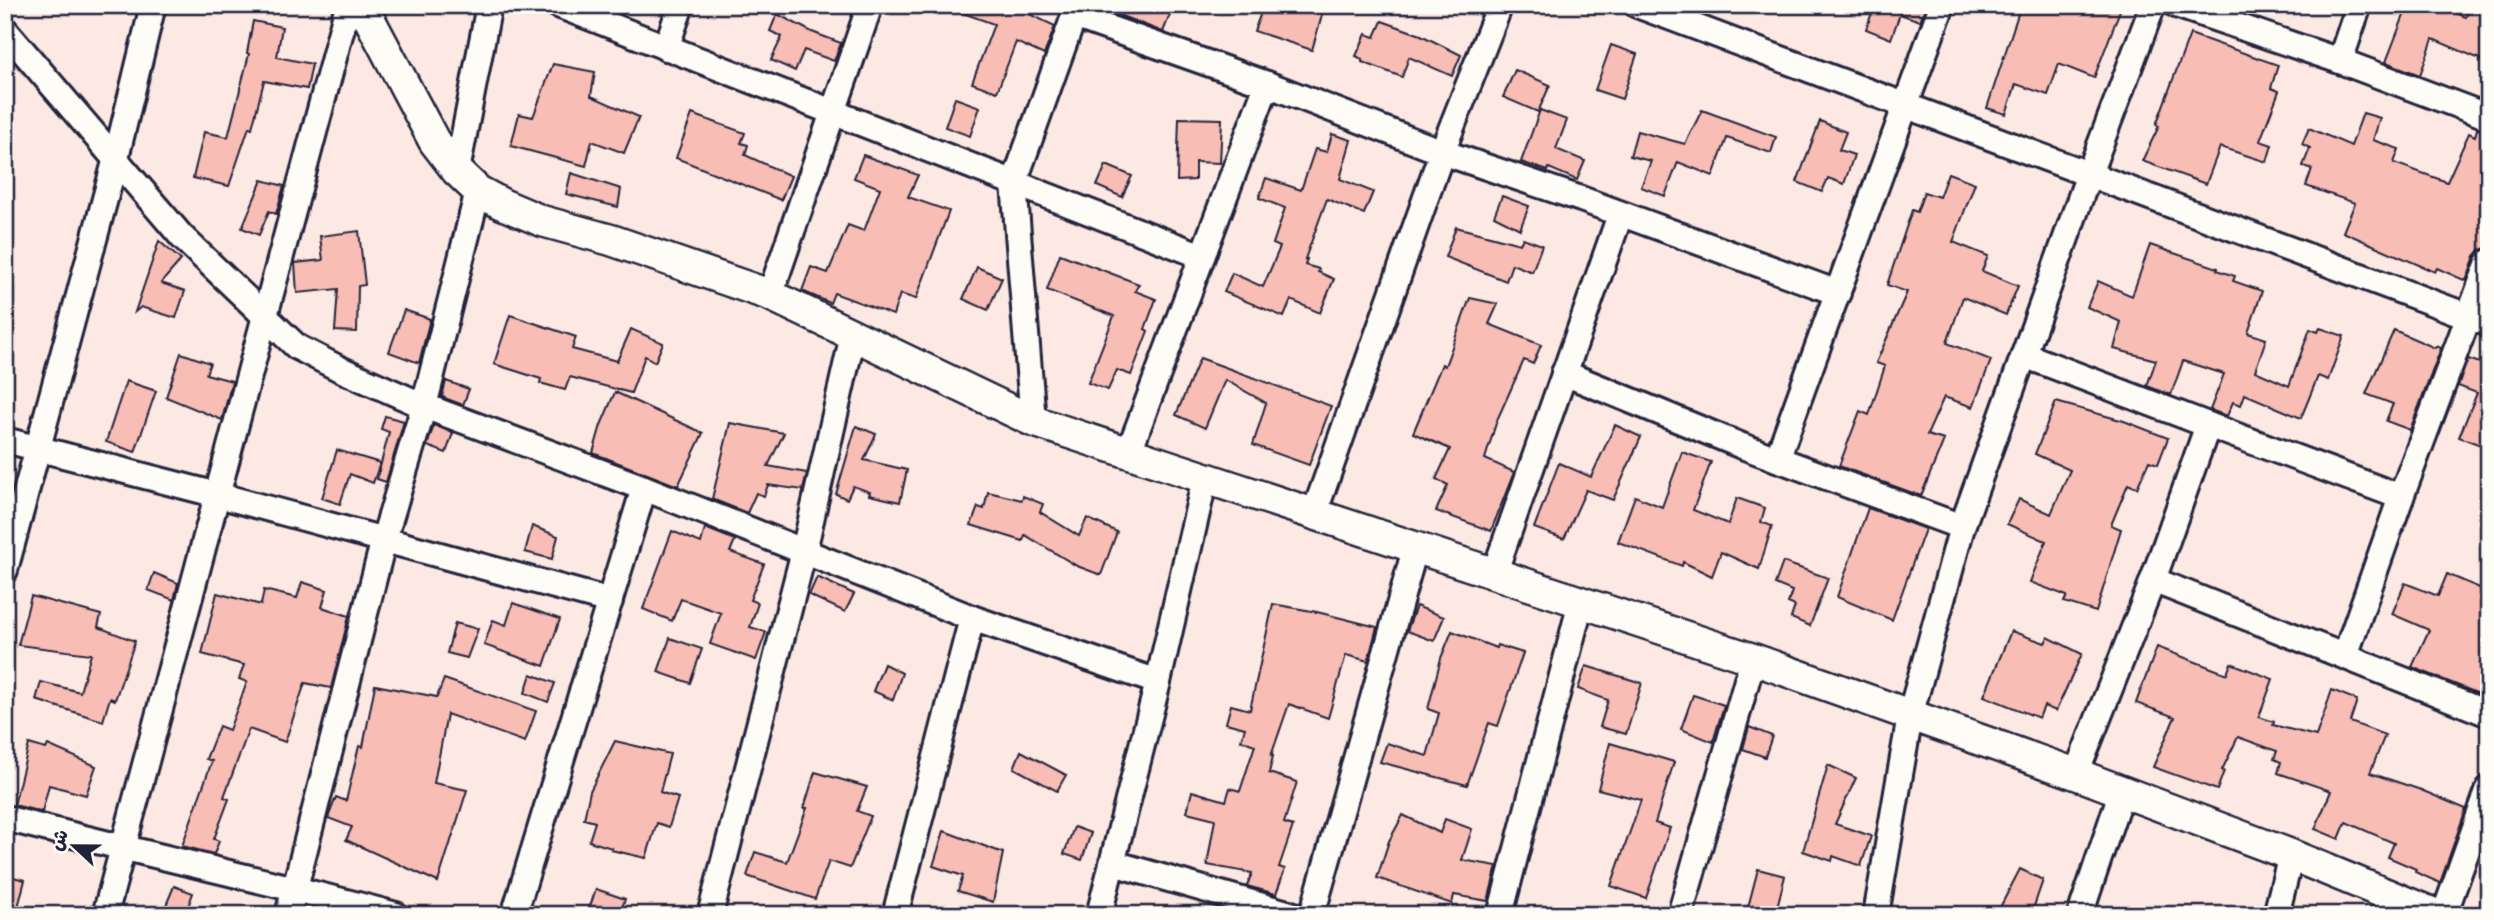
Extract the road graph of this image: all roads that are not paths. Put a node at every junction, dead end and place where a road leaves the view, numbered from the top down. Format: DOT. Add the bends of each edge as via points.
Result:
graph roads {
  1 [pos="153,5"];
  2 [pos="348,5"];
  3 [pos="362,5"];
  4 [pos="489,5"];
  5 [pos="558,5"];
  6 [pos="681,5"];
  7 [pos="870,5"];
  8 [pos="1500,5"];
  9 [pos="1637,5"];
  10 [pos="1942,5"];
  11 [pos="2153,5"];
  12 [pos="2176,5"];
  13 [pos="2359,5"];
  14 [pos="1076,11"];
  15 [pos="1692,15"];
  16 [pos="5,30"];
  17 [pos="666,48"];
  18 [pos="2340,61"];
  19 [pos="1267,84"];
  20 [pos="1907,106"];
  21 [pos="831,113"];
  22 [pos="2489,117"];
  23 [pos="1442,152"];
  24 [pos="116,158"];
  25 [pos="2089,174"];
  26 [pos="468,181"];
  27 [pos="1014,183"];
  28 [pos="1620,215"];
  29 [pos="1202,256"];
  30 [pos="2489,262"];
  31 [pos="1838,293"];
  32 [pos="770,295"];
  33 [pos="265,317"];
  34 [pos="2478,320"];
  35 [pos="853,335"];
  36 [pos="2024,355"];
  37 [pos="1563,373"];
  38 [pos="424,406"];
  39 [pos="1033,421"];
  40 [pos="2207,425"];
  41 [pos="5,440"];
  42 [pos="37,448"];
  43 [pos="1128,454"];
  44 [pos="1777,459"];
  45 [pos="1205,478"];
  46 [pos="644,488"];
  47 [pos="218,495"];
  48 [pos="2401,497"];
  49 [pos="1314,514"];
  50 [pos="1962,527"];
  51 [pos="384,539"];
  52 [pos="1415,549"];
  53 [pos="804,551"];
  54 [pos="5,570"];
  55 [pos="1494,574"];
  56 [pos="2153,580"];
  57 [pos="610,600"];
  58 [pos="1581,602"];
  59 [pos="972,618"];
  60 [pos="2345,656"];
  61 [pos="1753,659"];
  62 [pos="1158,682"];
  63 [pos="2489,714"];
  64 [pos="1910,716"];
  65 [pos="2076,774"];
  66 [pos="2489,788"];
  67 [pos="2121,793"];
  68 [pos="5,818"];
  69 [pos="121,849"];
  70 [pos="2291,855"];
  71 [pos="1113,863"];
  72 [pos="295,888"];
  73 [pos="105,915"];
  74 [pos="288,915"];
  75 [pos="396,915"];
  76 [pos="514,915"];
  77 [pos="710,915"];
  78 [pos="894,915"];
  79 [pos="1099,915"];
  80 [pos="1294,915"];
  81 [pos="1312,915"];
  82 [pos="1500,915"];
  83 [pos="1680,915"];
  84 [pos="1876,915"];
  85 [pos="2080,915"];
  86 [pos="2276,915"];
  87 [pos="2437,915"];
  88 [pos="2444,915"];
  1 -- 24 [label="street"];
  2 -- 33 [label="street"];
  3 -- 26 [label="street" via="434,141"];
  4 -- 26 [label="street"];
  5 -- 17 [label="street"];
  6 -- 17 [label="street"];
  7 -- 21 [label="street"];
  8 -- 23 [label="street"];
  9 -- 15 [label="street"];
  10 -- 20 [label="street"];
  11 -- 25 [label="street"];
  12 -- 18 [label="street"];
  13 -- 18 [label="street"];
  14 -- 19 [label="street"];
  14 -- 27 [label="street"];
  15 -- 20 [label="street"];
  16 -- 24 [label="street"];
  17 -- 21 [label="street"];
  18 -- 22 [label="street"];
  19 -- 23 [label="street"];
  19 -- 29 [label="street"];
  20 -- 25 [label="street"];
  20 -- 31 [label="street"];
  21 -- 27 [label="street"];
  21 -- 32 [label="street"];
  23 -- 28 [label="street"];
  23 -- 49 [label="street"];
  24 -- 33 [label="street" via="182,237"];
  24 -- 42 [label="street"];
  25 -- 34 [label="street"];
  25 -- 36 [label="street"];
  26 -- 32 [label="street" via="502,204 542,221"];
  26 -- 38 [label="street"];
  27 -- 29 [label="street"];
  27 -- 39 [label="street"];
  28 -- 31 [label="street"];
  28 -- 37 [label="street"];
  29 -- 43 [label="street"];
  30 -- 34 [label="street"];
  31 -- 44 [label="street"];
  32 -- 35 [label="street"];
  33 -- 38 [label="street" via="297,347"];
  33 -- 47 [label="street"];
  34 -- 48 [label="street"];
  35 -- 39 [label="street"];
  35 -- 53 [label="street"];
  36 -- 40 [label="street"];
  36 -- 50 [label="street"];
  37 -- 44 [label="street"];
  37 -- 55 [label="street"];
  38 -- 46 [label="street"];
  38 -- 51 [label="street"];
  39 -- 43 [label="street"];
  40 -- 48 [label="street"];
  40 -- 56 [label="street"];
  41 -- 42 [label="street"];
  42 -- 47 [label="street"];
  42 -- 54 [label="street"];
  43 -- 45 [label="street"];
  44 -- 50 [label="street"];
  45 -- 49 [label="street"];
  45 -- 62 [label="street"];
  46 -- 53 [label="street"];
  46 -- 57 [label="street"];
  47 -- 51 [label="street"];
  47 -- 69 [label="street"];
  48 -- 60 [label="street"];
  49 -- 52 [label="street"];
  50 -- 64 [label="street"];
  51 -- 57 [label="street"];
  51 -- 72 [label="street"];
  52 -- 55 [label="street"];
  52 -- 81 [label="street"];
  53 -- 59 [label="street"];
  53 -- 77 [label="street"];
  55 -- 58 [label="street"];
  56 -- 60 [label="street"];
  56 -- 65 [label="street"];
  57 -- 76 [label="street"];
  58 -- 61 [label="street"];
  58 -- 82 [label="street"];
  59 -- 62 [label="street"];
  59 -- 78 [label="street"];
  60 -- 63 [label="street"];
  61 -- 64 [label="street"];
  61 -- 83 [label="street"];
  62 -- 71 [label="street"];
  64 -- 65 [label="street"];
  64 -- 84 [label="street"];
  65 -- 67 [label="street"];
  66 -- 88 [label="street"];
  67 -- 70 [label="street"];
  67 -- 85 [label="street"];
  68 -- 69 [label="street"];
  69 -- 72 [label="street"];
  69 -- 73 [label="street"];
  70 -- 86 [label="street"];
  70 -- 87 [label="street"];
  71 -- 79 [label="street"];
  71 -- 80 [label="street"];
  72 -- 74 [label="street"];
  72 -- 75 [label="street"];
}
